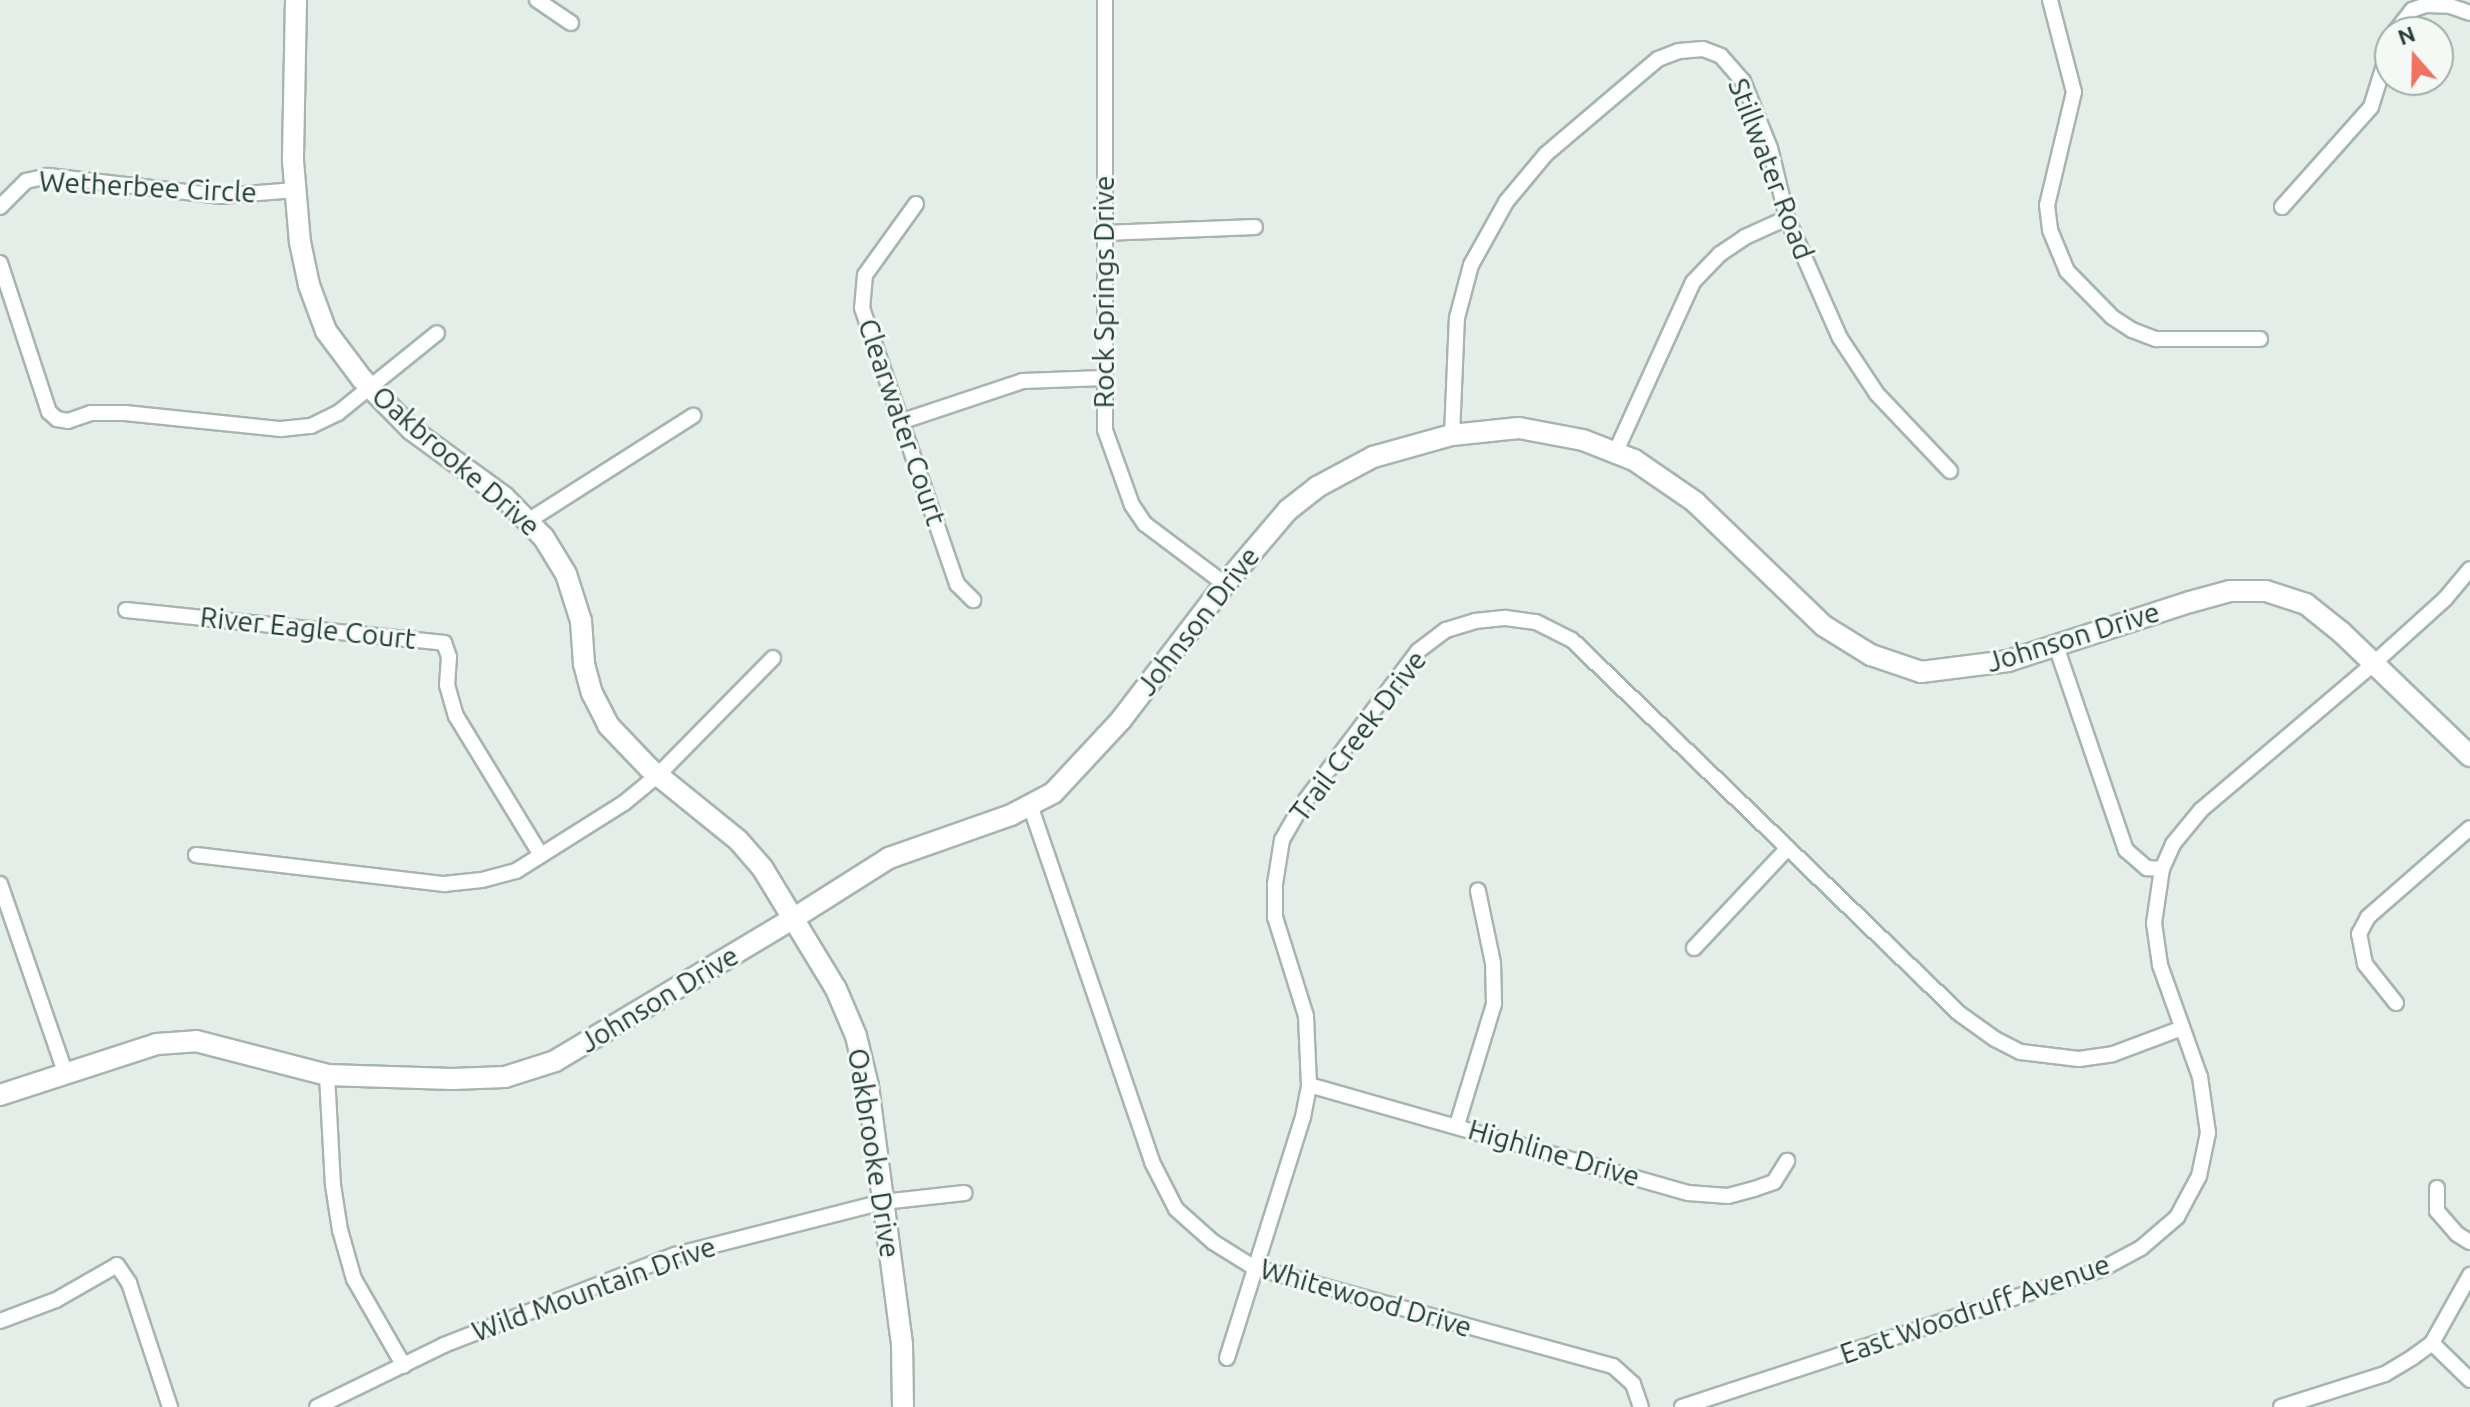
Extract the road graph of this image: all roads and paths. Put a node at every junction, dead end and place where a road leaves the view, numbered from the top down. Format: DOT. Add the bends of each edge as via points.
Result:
graph roads {
  1 [pos="296,0"];
  2 [pos="537,0"];
  3 [pos="1105,0"];
  4 [pos="2050,0"];
  5 [pos="2470,13"];
  6 [pos="2407,16"];
  7 [pos="571,23"];
  8 [pos="2374,96"];
  9 [pos="296,190"];
  10 [pos="2,199"];
  11 [pos="916,204"];
  12 [pos="2282,207"];
  13 [pos="1787,218"];
  14 [pos="1255,227"];
  15 [pos="1104,233"];
  16 [pos="0,263"];
  17 [pos="437,333"];
  18 [pos="2260,339"];
  19 [pos="1103,378"];
  20 [pos="371,388"];
  21 [pos="693,416"];
  22 [pos="903,421"];
  23 [pos="1452,435"];
  24 [pos="1616,451"];
  25 [pos="1950,471"];
  26 [pos="528,521"];
  27 [pos="2470,569"];
  28 [pos="1225,584"];
  29 [pos="973,600"];
  30 [pos="126,610"];
  31 [pos="2056,646"];
  32 [pos="773,658"];
  33 [pos="2373,664"];
  34 [pos="2470,756"];
  35 [pos="658,775"];
  36 [pos="1030,805"];
  37 [pos="2470,828"];
  38 [pos="1788,848"];
  39 [pos="196,855"];
  40 [pos="541,855"];
  41 [pos="2162,869"];
  42 [pos="0,884"];
  43 [pos="1478,891"];
  44 [pos="791,920"];
  45 [pos="1694,948"];
  46 [pos="2396,1003"];
  47 [pos="2182,1028"];
  48 [pos="65,1072"];
  49 [pos="327,1075"];
  50 [pos="1309,1085"];
  51 [pos="0,1095"];
  52 [pos="1457,1125"];
  53 [pos="1787,1161"];
  54 [pos="2437,1188"];
  55 [pos="965,1193"];
  56 [pos="883,1202"];
  57 [pos="2470,1242"];
  58 [pos="1253,1267"];
  59 [pos="2470,1275"];
  60 [pos="0,1321"];
  61 [pos="2432,1343"];
  62 [pos="1227,1358"];
  63 [pos="404,1366"];
  64 [pos="2470,1380"];
  65 [pos="170,1407"];
  66 [pos="317,1407"];
  67 [pos="903,1407"];
  68 [pos="1641,1407"];
  69 [pos="1682,1407"];
  70 [pos="2281,1407"];
  1 -- 9 [label="street, Oakbrooke Drive"];
  2 -- 7 [label="street"];
  3 -- 15 [label="street, Rock Springs Drive"];
  4 -- 18 [label="street" via="2074,92 2047,205 2050,230 2067,271 2112,317 2156,339"];
  5 -- 6 [label="street" via="2426,5"];
  8 -- 12 [label="street" via="2371,107"];
  9 -- 10 [label="street, Wetherbee Circle" via="221,196 48,176 26,181"];
  9 -- 20 [label="street, Oakbrooke Drive" via="303,257 326,331"];
  11 -- 22 [label="street, Clearwater Court" via="865,275 861,292 862,308"];
  13 -- 23 [label="street, Stillwater Road" via="1770,148 1733,67 1703,49 1658,59 1546,154 1506,202 1471,265 1457,318"];
  13 -- 24 [label="street" via="1720,254 1693,282"];
  13 -- 25 [label="street, Stillwater Road" via="1840,338 1877,394"];
  14 -- 15 [label="street"];
  15 -- 19 [label="street, Rock Springs Drive"];
  16 -- 20 [label="street" via="49,412 57,419 125,413 281,429 311,426"];
  17 -- 20 [label="street"];
  19 -- 22 [label="street" via="1023,381"];
  19 -- 28 [label="street, Rock Springs Drive" via="1105,430 1132,505 1145,524"];
  20 -- 26 [label="street, Oakbrooke Drive" via="412,430 504,497"];
  21 -- 26 [label="street"];
  22 -- 29 [label="street, Clearwater Court" via="957,584"];
  23 -- 24 [label="street, Johnson Drive" via="1519,428"];
  23 -- 28 [label="street, Johnson Drive" via="1373,457 1317,487 1288,510"];
  24 -- 31 [label="street, Johnson Drive" via="1686,495 1824,626 1871,655 1921,672 2008,661"];
  26 -- 35 [label="street, Oakbrooke Drive" via="566,574 581,621 592,693 608,725"];
  27 -- 33 [label="street, East Woodruff Avenue"];
  28 -- 36 [label="street, Johnson Drive" via="1121,720 1053,793"];
  30 -- 40 [label="street, River Eagle Court" via="444,643 456,716"];
  31 -- 33 [label="street, Johnson Drive" via="2230,591 2266,591 2306,604"];
  31 -- 41 [label="street" via="2126,850 2147,868"];
  32 -- 35 [label="street"];
  33 -- 34 [label="street, Johnson Drive"];
  33 -- 41 [label="street, East Woodruff Avenue" via="2201,810 2173,844"];
  35 -- 40 [label="street"];
  35 -- 44 [label="street, Oakbrooke Drive" via="738,840 763,869"];
  36 -- 44 [label="street, Johnson Drive" via="889,858"];
  36 -- 58 [label="street, Whitewood Drive" via="1152,1162 1176,1209 1213,1242"];
  37 -- 46 [label="street" via="2368,917 2359,934 2365,964"];
  38 -- 45 [label="street"];
  38 -- 47 [label="street, Trail Creek Drive" via="1960,1014 2021,1052 2079,1059 2113,1054"];
  38 -- 50 [label="street, Trail Creek Drive" via="1572,640 1536,622 1506,618 1446,630 1418,651 1302,805 1282,840 1275,917 1306,1016"];
  39 -- 40 [label="street" via="444,884 516,871"];
  41 -- 47 [label="street, East Woodruff Avenue" via="2154,923 2160,965"];
  42 -- 48 [label="street"];
  43 -- 52 [label="street" via="1493,963 1494,1004"];
  44 -- 49 [label="street, Johnson Drive" via="609,1031 542,1065 505,1077"];
  44 -- 56 [label="street, Oakbrooke Drive" via="836,989 856,1036"];
  47 -- 69 [label="street, East Woodruff Avenue" via="2200,1077 2208,1133 2199,1176 2177,1217 2141,1248 2102,1269"];
  48 -- 49 [label="street, Johnson Drive" via="157,1044 196,1041"];
  48 -- 51 [label="street, Johnson Drive"];
  49 -- 63 [label="street" via="340,1230 354,1279"];
  50 -- 52 [label="street, Highline Drive"];
  50 -- 58 [label="street, Trail Creek Drive"];
  52 -- 53 [label="street, Highline Drive" via="1688,1193 1728,1196 1754,1189 1774,1182"];
  54 -- 57 [label="street" via="2437,1211"];
  55 -- 56 [label="street, Wild Mountain Drive"];
  56 -- 63 [label="street, Wild Mountain Drive" via="675,1255 444,1345"];
  56 -- 67 [label="street, Oakbrooke Drive" via="902,1344"];
  58 -- 62 [label="street, Trail Creek Drive"];
  58 -- 68 [label="street, Whitewood Drive" via="1613,1366 1633,1384"];
  59 -- 61 [label="street"];
  60 -- 65 [label="street" via="56,1300 117,1265 129,1283"];
  61 -- 64 [label="street"];
  61 -- 70 [label="street" via="2385,1374"];
  63 -- 66 [label="street, Wild Mountain Drive"];
}
